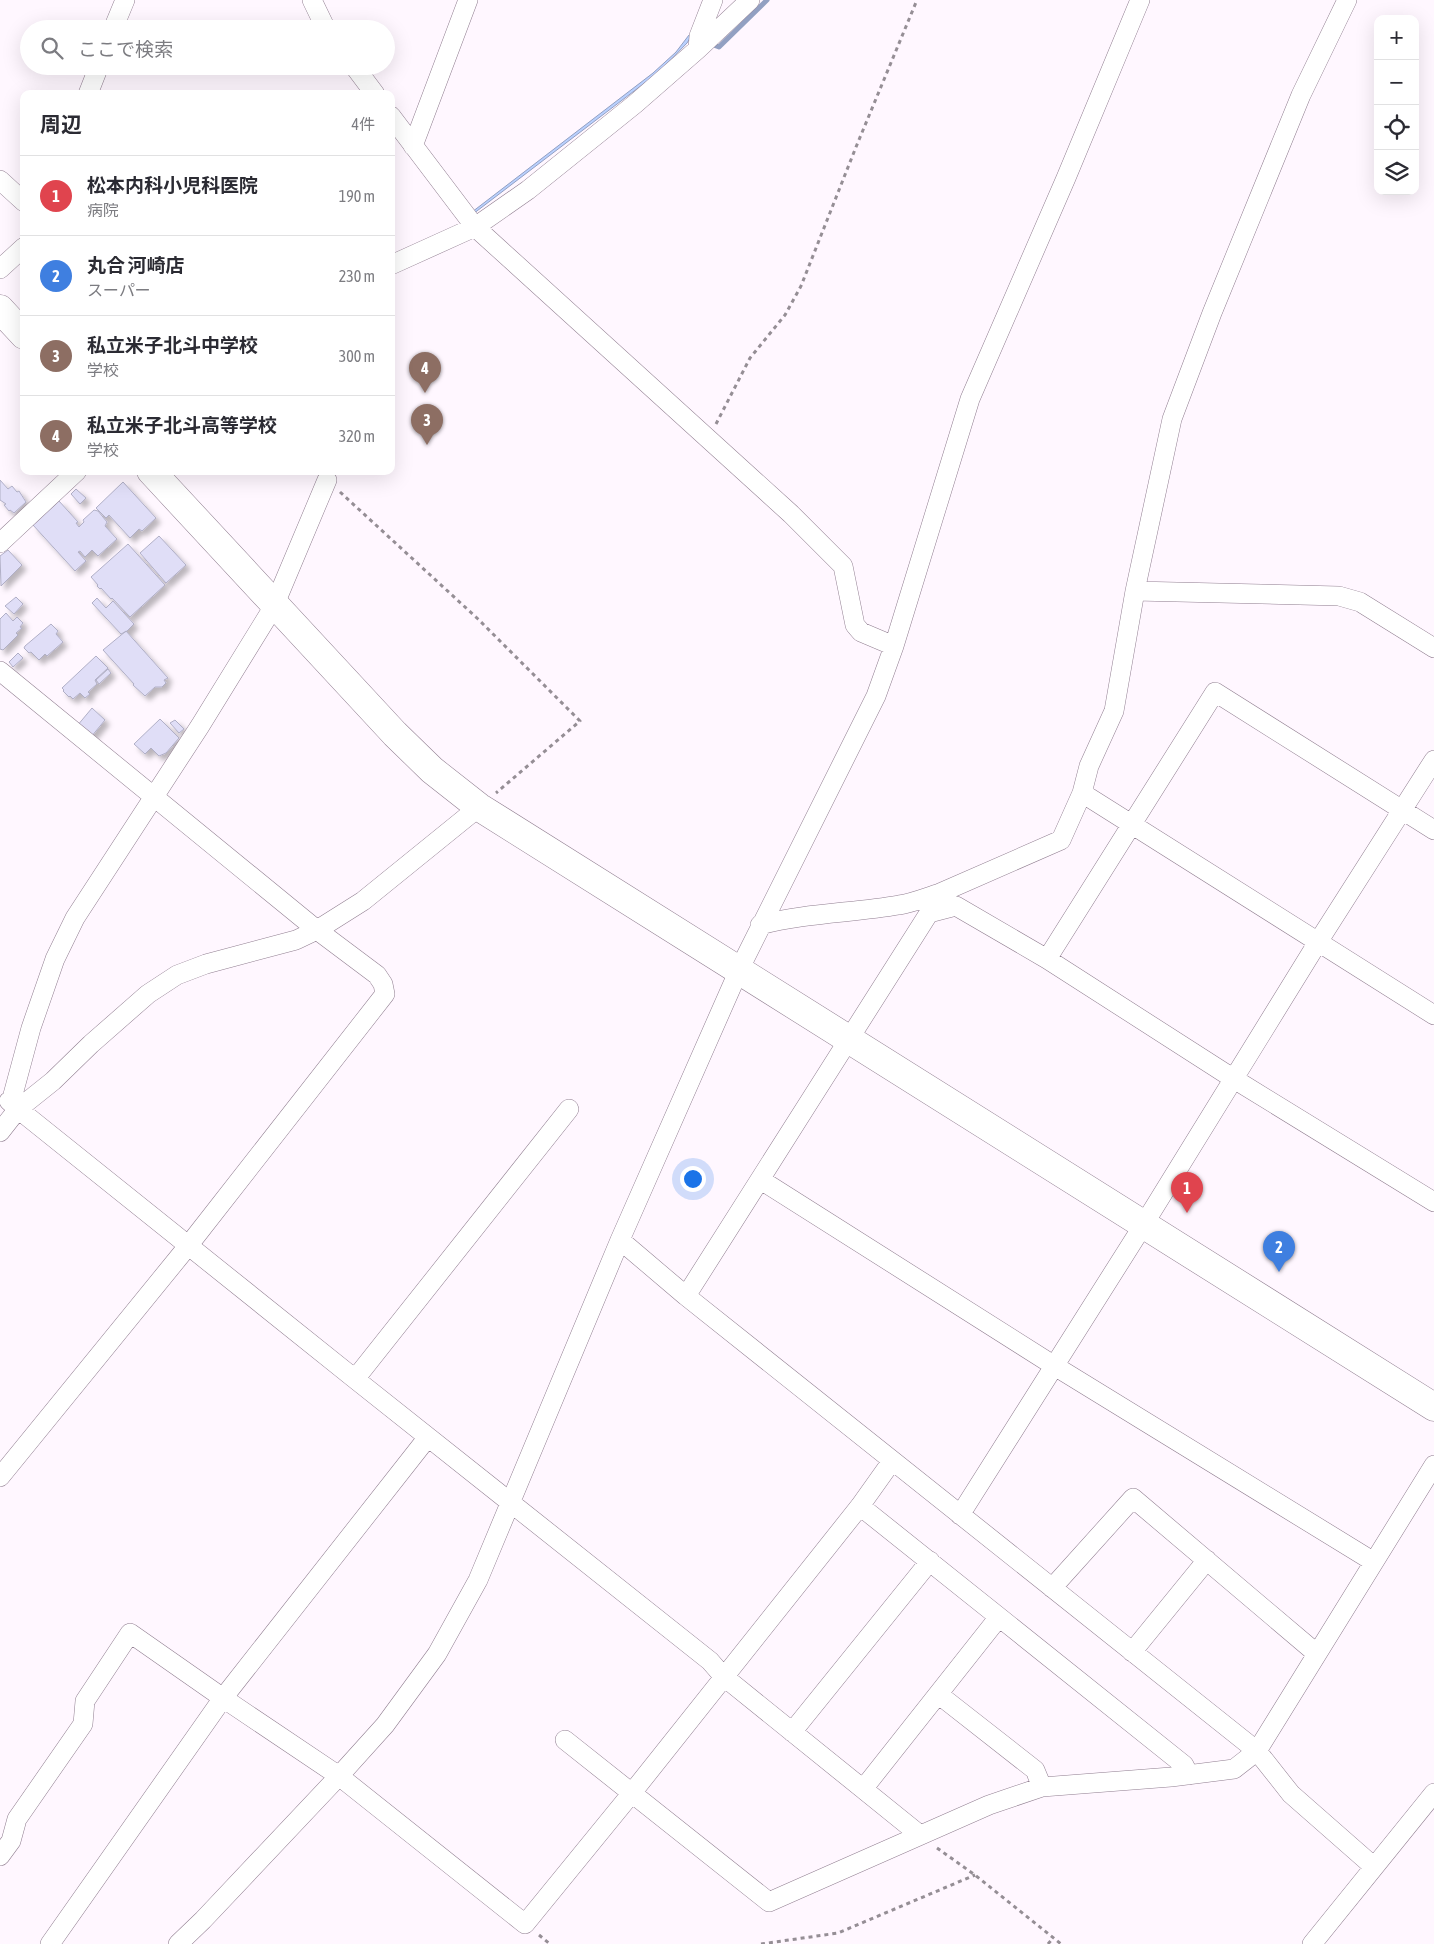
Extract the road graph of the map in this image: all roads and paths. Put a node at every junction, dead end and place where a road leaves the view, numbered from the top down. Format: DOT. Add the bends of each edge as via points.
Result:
graph roads {
  1 [pos="125,0"];
  2 [pos="312,0"];
  3 [pos="468,0"];
  4 [pos="713,0"];
  5 [pos="750,0"];
  6 [pos="918,0"];
  7 [pos="1140,0"];
  8 [pos="1347,0"];
  9 [pos="117,20"];
  10 [pos="322,20"];
  11 [pos="698,49"];
  12 [pos="95,75"];
  13 [pos="360,75"];
  14 [pos="90,90"];
  15 [pos="371,90"];
  16 [pos="395,121"];
  17 [pos="413,146"];
  18 [pos="0,180"];
  19 [pos="20,198"];
  20 [pos="475,227"];
  21 [pos="20,251"];
  22 [pos="395,264"];
  23 [pos="0,270"];
  24 [pos="0,309"];
  25 [pos="20,331"];
  26 [pos="709,440"];
  27 [pos="73,475"];
  28 [pos="155,475"];
  29 [pos="327,480"];
  30 [pos="0,544"];
  31 [pos="1135,591"];
  32 [pos="274,606"];
  33 [pos="894,646"];
  34 [pos="1434,648"];
  35 [pos="0,671"];
  36 [pos="1434,760"];
  37 [pos="1082,793"];
  38 [pos="155,797"];
  39 [pos="479,807"];
  40 [pos="1402,810"];
  41 [pos="1132,824"];
  42 [pos="1434,830"];
  43 [pos="942,901"];
  44 [pos="760,925"];
  45 [pos="318,930"];
  46 [pos="1318,942"];
  47 [pos="1046,959"];
  48 [pos="739,970"];
  49 [pos="1434,1015"];
  50 [pos="849,1038"];
  51 [pos="1234,1079"];
  52 [pos="10,1102"];
  53 [pos="569,1109"];
  54 [pos="0,1132"];
  55 [pos="761,1180"];
  56 [pos="1434,1202"];
  57 [pos="1144,1224"];
  58 [pos="620,1240"];
  59 [pos="188,1246"];
  60 [pos="686,1296"];
  61 [pos="1053,1365"];
  62 [pos="355,1379"];
  63 [pos="1434,1407"];
  64 [pos="428,1438"];
  65 [pos="892,1461"];
  66 [pos="1434,1465"];
  67 [pos="0,1478"];
  68 [pos="510,1502"];
  69 [pos="860,1506"];
  70 [pos="960,1515"];
  71 [pos="1207,1560"];
  72 [pos="930,1561"];
  73 [pos="1374,1562"];
  74 [pos="1052,1588"];
  75 [pos="999,1617"];
  76 [pos="1132,1652"];
  77 [pos="1316,1653"];
  78 [pos="723,1676"];
  79 [pos="938,1694"];
  80 [pos="223,1698"];
  81 [pos="792,1732"];
  82 [pos="566,1740"];
  83 [pos="1257,1751"];
  84 [pos="1189,1775"];
  85 [pos="339,1776"];
  86 [pos="1042,1787"];
  87 [pos="863,1789"];
  88 [pos="1434,1792"];
  89 [pos="631,1794"];
  90 [pos="920,1836"];
  91 [pos="0,1856"];
  92 [pos="1373,1866"];
  93 [pos="975,1875"];
  94 [pos="1053,1938"];
  95 [pos="50,1944"];
  96 [pos="178,1944"];
  97 [pos="761,1944"];
  98 [pos="1048,1944"];
  99 [pos="1061,1944"];
  100 [pos="1312,1944"];
  1 -- 9 [label="street"];
  2 -- 10 [label="street"];
  3 -- 17 [label="street"];
  4 -- 11 [label="street" via="699,36"];
  5 -- 11 [label="street"];
  6 -- 26 [label="path" via="801,286 786,315 750,358"];
  7 -- 33 [label="street" via="970,399"];
  8 -- 31 [label="street" via="1301,95 1172,419"];
  11 -- 20 [label="street" via="528,190"];
  12 -- 14 [label="street"];
  13 -- 15 [label="street"];
  16 -- 17 [label="street"];
  17 -- 20 [label="street"];
  18 -- 19 [label="street"];
  20 -- 22 [label="street"];
  20 -- 26 [label="street"];
  21 -- 23 [label="street"];
  24 -- 25 [label="street"];
  26 -- 33 [label="street" via="843,566 855,625 861,632"];
  27 -- 30 [label="street"];
  28 -- 32 [label="street"];
  29 -- 32 [label="street"];
  29 -- 39 [label="path" via="478,619 580,721"];
  31 -- 34 [label="street" via="1339,596 1360,602"];
  31 -- 37 [label="street" via="1114,711 1089,766"];
  32 -- 38 [label="street"];
  32 -- 39 [label="street" via="432,770"];
  33 -- 44 [label="street" via="876,696"];
  35 -- 38 [label="street"];
  36 -- 40 [label="street"];
  37 -- 41 [label="street"];
  37 -- 43 [label="street" via="1061,840"];
  38 -- 45 [label="street"];
  38 -- 52 [label="street" via="75,918 54,959"];
  39 -- 45 [label="street" via="363,901"];
  39 -- 48 [label="street"];
  40 -- 41 [label="street" via="1215,692"];
  40 -- 42 [label="street"];
  40 -- 46 [label="street"];
  41 -- 46 [label="street"];
  41 -- 47 [label="street"];
  43 -- 44 [label="street" via="831,912"];
  43 -- 47 [label="street"];
  43 -- 50 [label="street" via="929,913"];
  44 -- 48 [label="street"];
  45 -- 52 [label="street" via="296,940 177,975 148,994 53,1081"];
  45 -- 59 [label="street" via="377,975 385,994"];
  46 -- 49 [label="street"];
  46 -- 51 [label="street"];
  47 -- 51 [label="street"];
  48 -- 50 [label="street"];
  48 -- 58 [label="street"];
  50 -- 55 [label="street"];
  50 -- 57 [label="street"];
  51 -- 56 [label="street"];
  51 -- 57 [label="street"];
  52 -- 54 [label="street"];
  52 -- 59 [label="street"];
  53 -- 62 [label="street"];
  55 -- 60 [label="street"];
  55 -- 61 [label="street"];
  57 -- 61 [label="street"];
  57 -- 63 [label="street"];
  58 -- 60 [label="street"];
  58 -- 68 [label="street"];
  59 -- 62 [label="street"];
  59 -- 67 [label="street"];
  60 -- 65 [label="street"];
  61 -- 70 [label="street"];
  61 -- 73 [label="street"];
  62 -- 64 [label="street"];
  64 -- 68 [label="street"];
  64 -- 80 [label="street"];
  65 -- 69 [label="street"];
  65 -- 70 [label="street"];
  66 -- 73 [label="street"];
  68 -- 78 [label="street" via="710,1661"];
  68 -- 85 [label="street" via="478,1580 436,1654 385,1725"];
  69 -- 72 [label="street"];
  69 -- 78 [label="street"];
  70 -- 74 [label="street"];
  71 -- 74 [label="street" via="1133,1498"];
  71 -- 76 [label="street"];
  71 -- 77 [label="street"];
  72 -- 75 [label="street"];
  72 -- 81 [label="street"];
  73 -- 77 [label="street"];
  74 -- 76 [label="street"];
  75 -- 79 [label="street"];
  75 -- 84 [label="street" via="1184,1764"];
  76 -- 83 [label="street"];
  77 -- 83 [label="street"];
  78 -- 81 [label="street"];
  78 -- 89 [label="street"];
  79 -- 86 [label="street" via="1035,1770"];
  79 -- 87 [label="street"];
  80 -- 85 [label="street"];
  80 -- 91 [label="street" via="130,1633 85,1701 83,1724 17,1819 11,1841"];
  80 -- 95 [label="street"];
  81 -- 87 [label="street"];
  82 -- 89 [label="street"];
  83 -- 84 [label="street" via="1234,1769"];
  83 -- 92 [label="street" via="1291,1794"];
  84 -- 86 [label="street"];
  85 -- 89 [label="street" via="525,1924"];
  85 -- 96 [label="street"];
  86 -- 90 [label="street"];
  87 -- 90 [label="street"];
  88 -- 92 [label="street"];
  89 -- 90 [label="street" via="768,1902"];
  90 -- 93 [label="path"];
  92 -- 100 [label="street"];
  93 -- 94 [label="path"];
  93 -- 97 [label="path" via="838,1933"];
  94 -- 98 [label="path"];
  94 -- 99 [label="path"];
}
